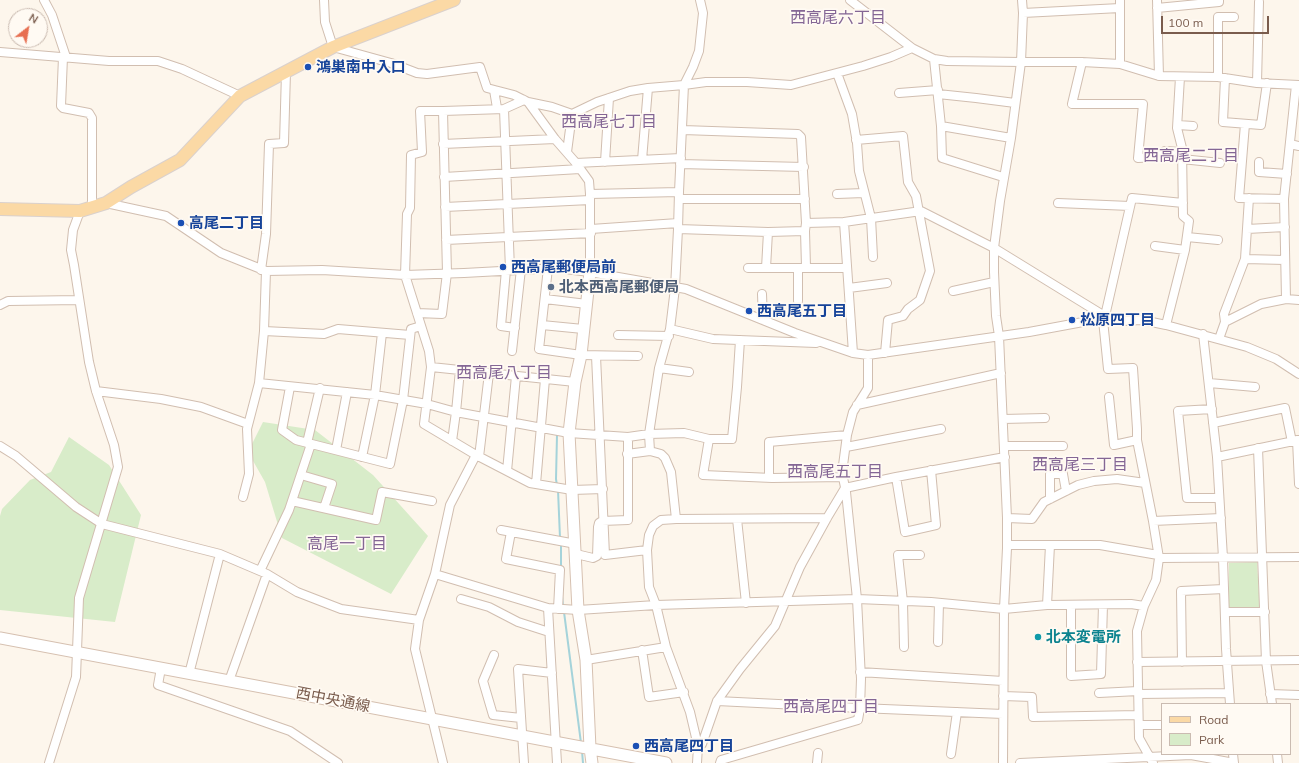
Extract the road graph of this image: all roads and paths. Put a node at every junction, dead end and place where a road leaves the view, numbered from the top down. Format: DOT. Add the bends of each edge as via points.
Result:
graph roads {
  1 [pos="44,0"];
  2 [pos="324,0"];
  3 [pos="454,0"];
  4 [pos="700,0"];
  5 [pos="850,0"];
  6 [pos="1022,0"];
  7 [pos="1219,0"];
  8 [pos="1259,2"];
  9 [pos="1120,4"];
  10 [pos="1157,4"];
  11 [pos="1023,13"];
  12 [pos="1234,17"];
  13 [pos="332,47"];
  14 [pos="912,48"];
  15 [pos="0,52"];
  16 [pos="65,57"];
  17 [pos="934,59"];
  18 [pos="1021,62"];
  19 [pos="1082,62"];
  20 [pos="1120,64"];
  21 [pos="286,72"];
  22 [pos="837,73"];
  23 [pos="1159,76"];
  24 [pos="1180,77"];
  25 [pos="1221,78"];
  26 [pos="1257,83"];
  27 [pos="1267,83"];
  28 [pos="684,85"];
  29 [pos="1298,85"];
  30 [pos="648,88"];
  31 [pos="494,90"];
  32 [pos="938,92"];
  33 [pos="899,93"];
  34 [pos="240,96"];
  35 [pos="609,98"];
  36 [pos="526,101"];
  37 [pos="1015,103"];
  38 [pos="501,108"];
  39 [pos="443,111"];
  40 [pos="572,114"];
  41 [pos="1244,124"];
  42 [pos="1178,125"];
  43 [pos="941,126"];
  44 [pos="1194,126"];
  45 [pos="683,130"];
  46 [pos="1011,138"];
  47 [pos="555,139"];
  48 [pos="856,140"];
  49 [pos="504,141"];
  50 [pos="443,144"];
  51 [pos="1290,144"];
  52 [pos="1299,146"];
  53 [pos="567,152"];
  54 [pos="1182,155"];
  55 [pos="642,160"];
  56 [pos="681,161"];
  57 [pos="605,162"];
  58 [pos="1259,162"];
  59 [pos="1220,163"];
  60 [pos="578,166"];
  61 [pos="804,167"];
  62 [pos="505,173"];
  63 [pos="1287,174"];
  64 [pos="444,176"];
  65 [pos="1003,177"];
  66 [pos="864,193"];
  67 [pos="837,194"];
  68 [pos="679,195"];
  69 [pos="590,197"];
  70 [pos="1249,198"];
  71 [pos="805,199"];
  72 [pos="1284,199"];
  73 [pos="106,203"];
  74 [pos="1058,203"];
  75 [pos="1183,203"];
  76 [pos="506,204"];
  77 [pos="1130,206"];
  78 [pos="92,207"];
  79 [pos="445,208"];
  80 [pos="0,209"];
  81 [pos="80,211"];
  82 [pos="918,211"];
  83 [pos="871,218"];
  84 [pos="844,222"];
  85 [pos="678,226"];
  86 [pos="805,227"];
  87 [pos="1285,227"];
  88 [pos="1247,229"];
  89 [pos="591,231"];
  90 [pos="768,232"];
  91 [pos="507,236"];
  92 [pos="1187,237"];
  93 [pos="446,240"];
  94 [pos="1218,240"];
  95 [pos="1155,246"];
  96 [pos="994,248"];
  97 [pos="1185,250"];
  98 [pos="873,257"];
  99 [pos="1245,259"];
  100 [pos="1285,260"];
  101 [pos="802,267"];
  102 [pos="548,268"];
  103 [pos="748,268"];
  104 [pos="766,268"];
  105 [pos="847,268"];
  106 [pos="521,269"];
  107 [pos="263,270"];
  108 [pos="508,270"];
  109 [pos="590,272"];
  110 [pos="448,273"];
  111 [pos="405,275"];
  112 [pos="994,282"];
  113 [pos="886,283"];
  114 [pos="675,288"];
  115 [pos="849,288"];
  116 [pos="953,291"];
  117 [pos="762,294"];
  118 [pos="545,299"];
  119 [pos="79,300"];
  120 [pos="1286,300"];
  121 [pos="1299,300"];
  122 [pos="798,301"];
  123 [pos="588,304"];
  124 [pos="0,305"];
  125 [pos="417,313"];
  126 [pos="1106,319"];
  127 [pos="763,320"];
  128 [pos="1224,322"];
  129 [pos="1166,324"];
  130 [pos="542,325"];
  131 [pos="421,326"];
  132 [pos="515,328"];
  133 [pos="583,329"];
  134 [pos="264,331"];
  135 [pos="382,333"];
  136 [pos="670,333"];
  137 [pos="1203,334"];
  138 [pos="410,335"];
  139 [pos="618,335"];
  140 [pos="999,336"];
  141 [pos="1219,339"];
  142 [pos="740,340"];
  143 [pos="828,344"];
  144 [pos="512,351"];
  145 [pos="854,353"];
  146 [pos="885,353"];
  147 [pos="581,355"];
  148 [pos="596,356"];
  149 [pos="638,356"];
  150 [pos="868,356"];
  151 [pos="431,367"];
  152 [pos="659,368"];
  153 [pos="460,370"];
  154 [pos="689,372"];
  155 [pos="488,373"];
  156 [pos="1001,373"];
  157 [pos="1299,374"];
  158 [pos="516,376"];
  159 [pos="545,379"];
  160 [pos="575,382"];
  161 [pos="259,383"];
  162 [pos="1209,383"];
  163 [pos="290,387"];
  164 [pos="1254,387"];
  165 [pos="320,388"];
  166 [pos="96,391"];
  167 [pos="347,392"];
  168 [pos="376,395"];
  169 [pos="1109,397"];
  170 [pos="403,400"];
  171 [pos="427,404"];
  172 [pos="857,405"];
  173 [pos="1212,409"];
  174 [pos="456,412"];
  175 [pos="484,418"];
  176 [pos="1045,418"];
  177 [pos="1003,419"];
  178 [pos="512,423"];
  179 [pos="1213,423"];
  180 [pos="248,424"];
  181 [pos="540,428"];
  182 [pos="941,429"];
  183 [pos="569,433"];
  184 [pos="649,434"];
  185 [pos="600,435"];
  186 [pos="847,435"];
  187 [pos="628,437"];
  188 [pos="709,439"];
  189 [pos="1137,440"];
  190 [pos="452,441"];
  191 [pos="1296,441"];
  192 [pos="309,444"];
  193 [pos="0,446"];
  194 [pos="1004,446"];
  195 [pos="1063,446"];
  196 [pos="846,447"];
  197 [pos="1258,448"];
  198 [pos="336,450"];
  199 [pos="650,451"];
  200 [pos="627,454"];
  201 [pos="477,456"];
  202 [pos="362,457"];
  203 [pos="1005,457"];
  204 [pos="1217,457"];
  205 [pos="931,470"];
  206 [pos="507,471"];
  207 [pos="301,475"];
  208 [pos="844,477"];
  209 [pos="896,477"];
  210 [pos="769,478"];
  211 [pos="1145,483"];
  212 [pos="536,484"];
  213 [pos="1299,484"];
  214 [pos="845,488"];
  215 [pos="602,489"];
  216 [pos="572,490"];
  217 [pos="1066,490"];
  218 [pos="243,497"];
  219 [pos="1219,498"];
  220 [pos="1050,499"];
  221 [pos="292,501"];
  222 [pos="432,501"];
  223 [pos="324,508"];
  224 [pos="826,518"];
  225 [pos="1007,518"];
  226 [pos="1221,518"];
  227 [pos="676,519"];
  228 [pos="737,519"];
  229 [pos="604,521"];
  230 [pos="1153,521"];
  231 [pos="102,524"];
  232 [pos="501,530"];
  233 [pos="511,532"];
  234 [pos="1008,545"];
  235 [pos="1050,545"];
  236 [pos="576,549"];
  237 [pos="647,550"];
  238 [pos="220,554"];
  239 [pos="920,555"];
  240 [pos="1158,556"];
  241 [pos="1263,557"];
  242 [pos="1299,557"];
  243 [pos="1224,558"];
  244 [pos="263,572"];
  245 [pos="435,574"];
  246 [pos="1224,589"];
  247 [pos="461,599"];
  248 [pos="857,599"];
  249 [pos="786,602"];
  250 [pos="903,602"];
  251 [pos="746,603"];
  252 [pos="939,603"];
  253 [pos="1103,604"];
  254 [pos="656,605"];
  255 [pos="1047,605"];
  256 [pos="1071,605"];
  257 [pos="1144,606"];
  258 [pos="548,608"];
  259 [pos="558,609"];
  260 [pos="1004,609"];
  261 [pos="578,610"];
  262 [pos="1225,612"];
  263 [pos="1264,612"];
  264 [pos="419,620"];
  265 [pos="550,632"];
  266 [pos="0,638"];
  267 [pos="938,642"];
  268 [pos="666,647"];
  269 [pos="904,647"];
  270 [pos="642,650"];
  271 [pos="77,653"];
  272 [pos="494,655"];
  273 [pos="586,660"];
  274 [pos="1299,660"];
  275 [pos="1137,662"];
  276 [pos="1182,662"];
  277 [pos="1227,662"];
  278 [pos="1266,662"];
  279 [pos="160,668"];
  280 [pos="860,672"];
  281 [pos="552,673"];
  282 [pos="190,674"];
  283 [pos="229,681"];
  284 [pos="1003,681"];
  285 [pos="684,692"];
  286 [pos="1099,693"];
  287 [pos="1138,693"];
  288 [pos="1229,693"];
  289 [pos="1270,694"];
  290 [pos="1299,695"];
  291 [pos="1003,696"];
  292 [pos="717,701"];
  293 [pos="1230,703"];
  294 [pos="1272,703"];
  295 [pos="860,708"];
  296 [pos="957,712"];
  297 [pos="1002,714"];
  298 [pos="1138,715"];
  299 [pos="521,718"];
  300 [pos="432,719"];
  301 [pos="1139,725"];
  302 [pos="1161,725"];
  303 [pos="523,736"];
  304 [pos="555,742"];
  305 [pos="698,746"];
  306 [pos="590,748"];
  307 [pos="818,752"];
  308 [pos="951,754"];
  309 [pos="1152,760"];
  310 [pos="442,761"];
  311 [pos="49,763"];
  312 [pos="338,763"];
  313 [pos="524,763"];
  314 [pos="556,763"];
  315 [pos="592,763"];
  316 [pos="666,763"];
  317 [pos="697,763"];
  318 [pos="720,763"];
  319 [pos="817,763"];
  320 [pos="1003,763"];
  321 [pos="1020,763"];
  322 [pos="1234,763"];
  1 -- 16 [label="street" via="52,15"];
  2 -- 13 [label="street" via="325,22"];
  3 -- 13 [label="main road"];
  4 -- 28 [label="street" via="703,13 699,51"];
  5 -- 14 [label="street"];
  6 -- 11 [label="street"];
  7 -- 10 [label="street"];
  8 -- 26 [label="street"];
  9 -- 11 [label="street"];
  9 -- 20 [label="street"];
  10 -- 23 [label="street"];
  11 -- 18 [label="street"];
  12 -- 25 [label="street" via="1218,17"];
  13 -- 21 [label="main road"];
  13 -- 31 [label="street" via="417,73 480,67 487,88"];
  14 -- 17 [label="street"];
  14 -- 22 [label="street" via="892,57"];
  15 -- 16 [label="street"];
  16 -- 34 [label="street" via="109,61 158,61 182,69"];
  16 -- 78 [label="street" via="61,106 89,113 92,118"];
  17 -- 18 [label="street"];
  17 -- 32 [label="street"];
  18 -- 19 [label="street"];
  18 -- 37 [label="street"];
  19 -- 20 [label="street"];
  19 -- 54 [label="street" via="1072,104 1143,104 1138,158 1156,157 1165,151"];
  20 -- 23 [label="street"];
  21 -- 34 [label="main road"];
  21 -- 107 [label="street" via="284,144 269,144"];
  22 -- 28 [label="street" via="791,85 706,82"];
  22 -- 48 [label="street" via="852,114"];
  23 -- 24 [label="street"];
  24 -- 25 [label="street"];
  24 -- 42 [label="street"];
  25 -- 26 [label="street"];
  25 -- 41 [label="street" via="1223,122"];
  26 -- 27 [label="street"];
  27 -- 29 [label="street"];
  27 -- 41 [label="street" via="1261,124"];
  28 -- 30 [label="street"];
  28 -- 45 [label="street"];
  29 -- 51 [label="street"];
  30 -- 35 [label="street"];
  30 -- 55 [label="street"];
  31 -- 36 [label="street"];
  31 -- 38 [label="street"];
  32 -- 33 [label="street"];
  32 -- 37 [label="street"];
  32 -- 43 [label="street"];
  34 -- 73 [label="main road" via="180,160"];
  35 -- 40 [label="street"];
  35 -- 57 [label="street"];
  36 -- 38 [label="street"];
  36 -- 40 [label="street"];
  36 -- 47 [label="street"];
  37 -- 46 [label="street"];
  38 -- 39 [label="street"];
  38 -- 49 [label="street"];
  39 -- 50 [label="street"];
  39 -- 111 [label="street" via="420,111 422,152 411,155"];
  40 -- 53 [label="street"];
  41 -- 70 [label="street" via="1239,198"];
  42 -- 44 [label="street"];
  42 -- 54 [label="street"];
  43 -- 46 [label="street"];
  43 -- 65 [label="street" via="942,158"];
  45 -- 56 [label="street"];
  45 -- 61 [label="street" via="798,134 802,140"];
  46 -- 65 [label="street"];
  47 -- 49 [label="street"];
  47 -- 53 [label="street"];
  48 -- 66 [label="street" via="858,171"];
  48 -- 82 [label="street" via="903,136 908,182 916,196"];
  49 -- 50 [label="street"];
  49 -- 62 [label="street"];
  50 -- 64 [label="street"];
  51 -- 52 [label="street"];
  51 -- 63 [label="street"];
  53 -- 60 [label="street"];
  54 -- 59 [label="street"];
  54 -- 75 [label="street"];
  55 -- 56 [label="street"];
  55 -- 57 [label="street"];
  56 -- 61 [label="street"];
  56 -- 68 [label="street"];
  57 -- 60 [label="street"];
  58 -- 63 [label="street" via="1259,172"];
  60 -- 62 [label="street"];
  60 -- 69 [label="street" via="589,181"];
  61 -- 71 [label="street"];
  62 -- 64 [label="street"];
  62 -- 76 [label="street"];
  63 -- 72 [label="street"];
  64 -- 79 [label="street"];
  65 -- 96 [label="street"];
  66 -- 67 [label="street"];
  66 -- 83 [label="street"];
  68 -- 69 [label="street"];
  68 -- 71 [label="street"];
  68 -- 85 [label="street"];
  69 -- 76 [label="street"];
  69 -- 89 [label="street"];
  70 -- 72 [label="street"];
  70 -- 88 [label="street"];
  71 -- 86 [label="street"];
  72 -- 87 [label="street"];
  73 -- 78 [label="main road"];
  73 -- 107 [label="street" via="166,216 221,253"];
  74 -- 77 [label="street"];
  75 -- 77 [label="street" via="1132,198"];
  75 -- 92 [label="street" via="1183,216 1189,221"];
  76 -- 79 [label="street"];
  76 -- 91 [label="street"];
  77 -- 126 [label="street"];
  78 -- 81 [label="main road"];
  79 -- 93 [label="street"];
  80 -- 81 [label="main road"];
  81 -- 119 [label="street" via="73,230 71,250"];
  82 -- 83 [label="street"];
  82 -- 96 [label="street" via="921,210"];
  82 -- 146 [label="street" via="930,271 920,300 903,316 888,320"];
  83 -- 84 [label="street"];
  83 -- 98 [label="street"];
  84 -- 86 [label="street"];
  84 -- 105 [label="street"];
  85 -- 89 [label="street"];
  85 -- 90 [label="street"];
  85 -- 114 [label="street"];
  86 -- 90 [label="street"];
  86 -- 101 [label="street"];
  87 -- 88 [label="street"];
  87 -- 100 [label="street"];
  88 -- 99 [label="street"];
  89 -- 91 [label="street"];
  89 -- 109 [label="street"];
  90 -- 104 [label="street"];
  91 -- 93 [label="street"];
  91 -- 108 [label="street"];
  92 -- 94 [label="street"];
  92 -- 97 [label="street"];
  93 -- 110 [label="street"];
  95 -- 97 [label="street"];
  96 -- 112 [label="street"];
  96 -- 126 [label="street"];
  97 -- 129 [label="street"];
  99 -- 100 [label="street"];
  99 -- 128 [label="street" via="1224,314"];
  100 -- 120 [label="street"];
  101 -- 104 [label="street"];
  101 -- 105 [label="street"];
  101 -- 122 [label="street"];
  102 -- 106 [label="street"];
  102 -- 109 [label="street"];
  102 -- 118 [label="street"];
  103 -- 104 [label="street"];
  105 -- 115 [label="street"];
  106 -- 108 [label="street"];
  106 -- 132 [label="street"];
  107 -- 111 [label="street" via="322,270"];
  107 -- 134 [label="street"];
  108 -- 110 [label="street"];
  108 -- 132 [label="street" via="501,326"];
  109 -- 114 [label="street"];
  109 -- 123 [label="street"];
  110 -- 111 [label="street"];
  110 -- 125 [label="street" via="442,314"];
  111 -- 125 [label="street"];
  112 -- 116 [label="street"];
  112 -- 140 [label="street"];
  113 -- 115 [label="street"];
  114 -- 127 [label="street" via="701,294"];
  114 -- 136 [label="street"];
  115 -- 145 [label="street"];
  117 -- 127 [label="street"];
  118 -- 123 [label="street"];
  118 -- 130 [label="street"];
  119 -- 124 [label="street" via="8,301"];
  119 -- 166 [label="street"];
  120 -- 121 [label="street"];
  120 -- 128 [label="street" via="1261,304"];
  123 -- 133 [label="street"];
  125 -- 131 [label="street"];
  126 -- 129 [label="street"];
  126 -- 140 [label="street"];
  126 -- 189 [label="street" via="1108,369 1133,368"];
  127 -- 143 [label="street"];
  128 -- 141 [label="street"];
  129 -- 137 [label="street"];
  130 -- 133 [label="street"];
  130 -- 147 [label="street" via="540,349"];
  131 -- 138 [label="street" via="411,330"];
  131 -- 151 [label="street"];
  132 -- 144 [label="street"];
  133 -- 147 [label="street"];
  134 -- 135 [label="street" via="324,334 338,329"];
  134 -- 161 [label="street"];
  135 -- 138 [label="street"];
  135 -- 168 [label="street"];
  136 -- 139 [label="street"];
  136 -- 142 [label="street"];
  136 -- 152 [label="street"];
  137 -- 141 [label="street"];
  137 -- 162 [label="street"];
  138 -- 170 [label="street"];
  140 -- 146 [label="street"];
  140 -- 156 [label="street"];
  141 -- 157 [label="street" via="1276,358"];
  142 -- 143 [label="street"];
  142 -- 188 [label="street" via="732,439"];
  143 -- 145 [label="street"];
  145 -- 150 [label="street"];
  146 -- 150 [label="street"];
  147 -- 148 [label="street"];
  147 -- 160 [label="street"];
  148 -- 149 [label="street"];
  148 -- 185 [label="street"];
  150 -- 172 [label="street" via="868,388"];
  151 -- 153 [label="street"];
  151 -- 171 [label="street"];
  152 -- 154 [label="street"];
  152 -- 184 [label="street"];
  153 -- 155 [label="street"];
  153 -- 174 [label="street"];
  155 -- 158 [label="street"];
  155 -- 175 [label="street"];
  156 -- 172 [label="street"];
  156 -- 177 [label="street"];
  158 -- 159 [label="street"];
  158 -- 178 [label="street"];
  159 -- 160 [label="street"];
  159 -- 181 [label="street"];
  160 -- 183 [label="street"];
  161 -- 163 [label="street"];
  161 -- 180 [label="street"];
  162 -- 164 [label="street"];
  162 -- 173 [label="street"];
  163 -- 165 [label="street"];
  163 -- 192 [label="street" via="282,430 296,440"];
  165 -- 167 [label="street"];
  165 -- 192 [label="street"];
  166 -- 180 [label="street" via="201,407"];
  166 -- 231 [label="street" via="114,445 118,467"];
  167 -- 168 [label="street"];
  167 -- 198 [label="street"];
  168 -- 170 [label="street"];
  168 -- 202 [label="street"];
  169 -- 189 [label="street" via="1114,444"];
  170 -- 171 [label="street"];
  170 -- 202 [label="street" via="390,464"];
  171 -- 174 [label="street"];
  171 -- 190 [label="street" via="424,424"];
  172 -- 186 [label="street"];
  173 -- 179 [label="street"];
  173 -- 219 [label="street" via="1178,411 1187,498"];
  174 -- 175 [label="street"];
  174 -- 190 [label="street"];
  175 -- 178 [label="street"];
  175 -- 201 [label="street"];
  176 -- 177 [label="street"];
  177 -- 194 [label="street"];
  178 -- 181 [label="street"];
  178 -- 206 [label="street"];
  179 -- 191 [label="street" via="1285,408"];
  179 -- 204 [label="street"];
  180 -- 218 [label="street" via="249,474"];
  181 -- 183 [label="street"];
  181 -- 212 [label="street"];
  182 -- 196 [label="street"];
  183 -- 185 [label="street"];
  183 -- 216 [label="street"];
  184 -- 187 [label="street"];
  184 -- 188 [label="street" via="684,433"];
  184 -- 199 [label="street"];
  185 -- 187 [label="street"];
  185 -- 215 [label="street"];
  186 -- 196 [label="street"];
  186 -- 210 [label="street" via="769,442"];
  187 -- 200 [label="street"];
  188 -- 210 [label="street" via="703,475"];
  189 -- 211 [label="street"];
  190 -- 201 [label="street"];
  191 -- 197 [label="street"];
  191 -- 213 [label="street"];
  192 -- 198 [label="street"];
  192 -- 207 [label="street"];
  193 -- 231 [label="street" via="16,456 76,507"];
  194 -- 195 [label="street"];
  194 -- 203 [label="street"];
  196 -- 208 [label="street" via="842,473"];
  197 -- 204 [label="street"];
  197 -- 241 [label="street"];
  198 -- 202 [label="street"];
  199 -- 200 [label="street"];
  199 -- 227 [label="street" via="665,458 671,472"];
  200 -- 229 [label="street" via="628,520"];
  201 -- 206 [label="street"];
  201 -- 245 [label="street" via="450,505"];
  203 -- 205 [label="street"];
  203 -- 225 [label="street"];
  204 -- 219 [label="street"];
  205 -- 209 [label="street"];
  205 -- 209 [label="street" via="936,525 905,532"];
  206 -- 212 [label="street"];
  207 -- 221 [label="street"];
  207 -- 223 [label="street" via="332,484"];
  208 -- 210 [label="street"];
  208 -- 214 [label="street"];
  209 -- 214 [label="street"];
  211 -- 217 [label="street" via="1117,479 1094,481"];
  211 -- 230 [label="street"];
  212 -- 216 [label="street"];
  214 -- 224 [label="street"];
  214 -- 248 [label="street"];
  215 -- 216 [label="street"];
  215 -- 229 [label="street"];
  216 -- 236 [label="street"];
  217 -- 220 [label="street"];
  217 -- 220 [label="street" via="1063,474 1050,474"];
  219 -- 226 [label="street"];
  220 -- 225 [label="street" via="1044,502 1032,519"];
  221 -- 223 [label="street"];
  221 -- 244 [label="street"];
  222 -- 223 [label="street" via="382,492 376,520"];
  224 -- 228 [label="street"];
  224 -- 249 [label="street" via="800,567"];
  225 -- 234 [label="street"];
  226 -- 230 [label="street"];
  226 -- 243 [label="street"];
  227 -- 228 [label="street"];
  227 -- 237 [label="street" via="660,520 653,526"];
  228 -- 251 [label="street"];
  229 -- 236 [label="street" via="598,526 597,556 593,558"];
  229 -- 237 [label="street" via="605,555"];
  230 -- 240 [label="street"];
  231 -- 238 [label="street"];
  231 -- 271 [label="street" via="79,598"];
  232 -- 233 [label="street"];
  233 -- 236 [label="street"];
  233 -- 259 [label="street" via="506,559 560,570"];
  234 -- 235 [label="street"];
  234 -- 260 [label="street"];
  235 -- 240 [label="street" via="1100,545"];
  235 -- 255 [label="street"];
  236 -- 261 [label="street"];
  237 -- 254 [label="street" via="649,587"];
  238 -- 244 [label="street"];
  238 -- 282 [label="street"];
  239 -- 250 [label="street" via="898,556"];
  240 -- 243 [label="street"];
  240 -- 257 [label="street" via="1156,580"];
  241 -- 242 [label="street"];
  241 -- 243 [label="street"];
  241 -- 263 [label="street"];
  243 -- 246 [label="street"];
  244 -- 264 [label="street" via="297,592 341,609"];
  244 -- 283 [label="street"];
  245 -- 258 [label="street"];
  245 -- 264 [label="street"];
  246 -- 262 [label="street"];
  246 -- 276 [label="street" via="1181,591"];
  247 -- 265 [label="street" via="489,607 518,622"];
  248 -- 249 [label="street"];
  248 -- 250 [label="street"];
  248 -- 280 [label="street"];
  249 -- 251 [label="street"];
  249 -- 292 [label="street" via="774,626"];
  250 -- 252 [label="street"];
  250 -- 269 [label="street"];
  251 -- 254 [label="street"];
  252 -- 260 [label="street"];
  252 -- 267 [label="street"];
  253 -- 256 [label="street"];
  253 -- 256 [label="street" via="1102,674 1071,676"];
  253 -- 257 [label="street"];
  254 -- 261 [label="street"];
  254 -- 268 [label="street"];
  255 -- 256 [label="street"];
  255 -- 260 [label="street"];
  257 -- 275 [label="street" via="1138,631"];
  258 -- 259 [label="street"];
  258 -- 265 [label="street"];
  259 -- 261 [label="street"];
  260 -- 284 [label="street"];
  261 -- 273 [label="street"];
  262 -- 263 [label="street"];
  262 -- 277 [label="street"];
  263 -- 278 [label="street"];
  264 -- 300 [label="street" via="415,649"];
  265 -- 281 [label="street"];
  266 -- 271 [label="street, 西中央通線"];
  268 -- 270 [label="street"];
  268 -- 285 [label="street"];
  270 -- 273 [label="street"];
  270 -- 285 [label="street" via="649,697"];
  271 -- 279 [label="street, 西中央通線"];
  271 -- 311 [label="street" via="76,676"];
  272 -- 299 [label="street" via="483,681 493,715"];
  273 -- 306 [label="street"];
  274 -- 278 [label="street"];
  275 -- 276 [label="street"];
  275 -- 287 [label="street"];
  276 -- 277 [label="street"];
  277 -- 278 [label="street"];
  277 -- 288 [label="street"];
  278 -- 289 [label="street"];
  279 -- 282 [label="street, 西中央通線"];
  279 -- 312 [label="street" via="158,685 290,731"];
  280 -- 284 [label="street"];
  280 -- 295 [label="street"];
  281 -- 299 [label="street" via="518,670"];
  281 -- 304 [label="street"];
  282 -- 283 [label="street, 西中央通線"];
  283 -- 300 [label="street, 西中央通線"];
  284 -- 291 [label="street"];
  285 -- 305 [label="street"];
  286 -- 287 [label="street"];
  287 -- 288 [label="street"];
  287 -- 298 [label="street"];
  288 -- 293 [label="street"];
  289 -- 290 [label="street"];
  289 -- 294 [label="street"];
  291 -- 297 [label="street"];
  291 -- 298 [label="street" via="1032,697 1033,717"];
  292 -- 295 [label="street"];
  292 -- 305 [label="street" via="702,744"];
  295 -- 296 [label="street"];
  295 -- 318 [label="street" via="858,720 721,760"];
  296 -- 297 [label="street"];
  296 -- 308 [label="street"];
  297 -- 320 [label="street"];
  298 -- 301 [label="street"];
  299 -- 303 [label="street"];
  300 -- 303 [label="street, 西中央通線"];
  300 -- 310 [label="street"];
  301 -- 302 [label="street"];
  301 -- 309 [label="street" via="1139,738"];
  303 -- 304 [label="street, 西中央通線"];
  303 -- 313 [label="street"];
  304 -- 306 [label="street, 西中央通線"];
  304 -- 314 [label="street"];
  305 -- 317 [label="street"];
  306 -- 315 [label="street"];
  306 -- 316 [label="street, 西中央通線"];
  307 -- 319 [label="street"];
  309 -- 321 [label="street"];
  309 -- 322 [label="street" via="1191,755"];
}
